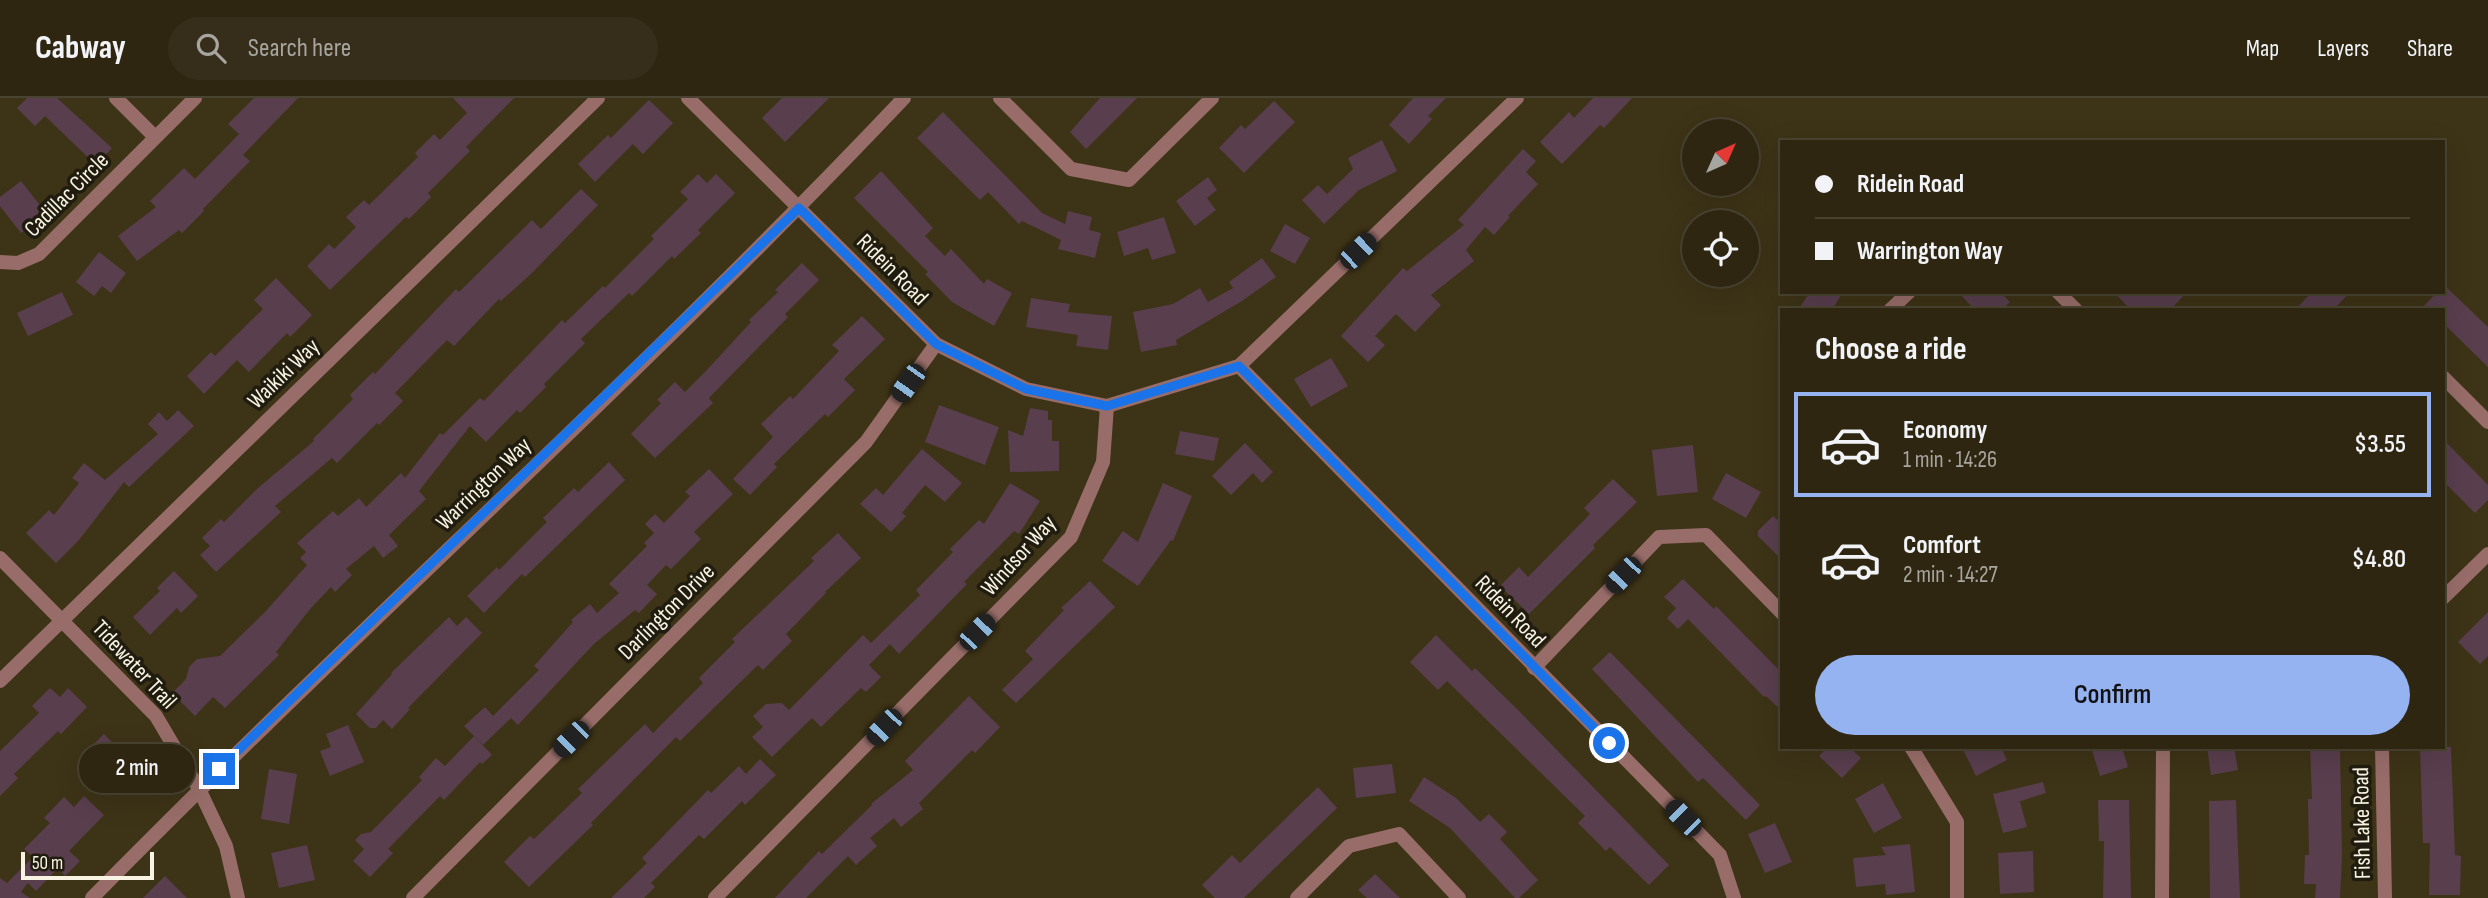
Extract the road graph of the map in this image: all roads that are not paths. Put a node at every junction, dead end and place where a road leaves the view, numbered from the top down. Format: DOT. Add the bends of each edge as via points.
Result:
graph roads {
  1 [pos="116,98"];
  2 [pos="195,98"];
  3 [pos="598,98"];
  4 [pos="688,98"];
  5 [pos="904,98"];
  6 [pos="1000,98"];
  7 [pos="1212,98"];
  8 [pos="1517,98"];
  9 [pos="155,137"];
  10 [pos="799,208"];
  11 [pos="0,262"];
  12 [pos="1907,294"];
  13 [pos="2060,294"];
  14 [pos="1892,308"];
  15 [pos="2074,308"];
  16 [pos="936,344"];
  17 [pos="1239,366"];
  18 [pos="2445,379"];
  19 [pos="1107,406"];
  20 [pos="2488,422"];
  21 [pos="2488,554"];
  22 [pos="0,558"];
  23 [pos="2445,596"];
  24 [pos="1780,611"];
  25 [pos="62,620"];
  26 [pos="1534,668"];
  27 [pos="0,681"];
  28 [pos="1912,749"];
  29 [pos="2163,749"];
  30 [pos="2382,749"];
  31 [pos="199,789"];
  32 [pos="92,898"];
  33 [pos="238,898"];
  34 [pos="413,898"];
  35 [pos="715,898"];
  36 [pos="1297,898"];
  37 [pos="1458,898"];
  38 [pos="1734,898"];
  39 [pos="1957,898"];
  40 [pos="2162,898"];
  41 [pos="2385,898"];
  1 -- 9 [label="street"];
  2 -- 9 [label="street, Cadillac Circle"];
  3 -- 25 [label="street, Waikiki Way"];
  4 -- 10 [label="street, Ridein Road"];
  5 -- 10 [label="street, Warrington Way"];
  6 -- 7 [label="street" via="1071,169 1129,180"];
  8 -- 17 [label="street"];
  9 -- 11 [label="street, Cadillac Circle" via="39,254 18,263"];
  10 -- 16 [label="street, Ridein Road"];
  10 -- 31 [label="street, Warrington Way"];
  12 -- 14 [label="street"];
  13 -- 15 [label="street"];
  16 -- 19 [label="street, Ridein Road" via="1026,389"];
  16 -- 34 [label="street, Darlington Drive" via="866,442"];
  17 -- 19 [label="street"];
  17 -- 26 [label="street, Ridein Road"];
  18 -- 20 [label="street"];
  19 -- 35 [label="street, Windsor Way" via="1103,462 1071,537"];
  21 -- 23 [label="street"];
  22 -- 25 [label="street, Tidewater Trail"];
  24 -- 26 [label="street" via="1706,535 1659,537"];
  25 -- 27 [label="street, Waikiki Way"];
  25 -- 31 [label="street, Tidewater Trail" via="156,716"];
  26 -- 38 [label="street, Ridein Road" via="1720,855"];
  28 -- 39 [label="street" via="1957,822"];
  29 -- 40 [label="street"];
  30 -- 41 [label="street, Fish Lake Road"];
  31 -- 32 [label="street, Warrington Way"];
  31 -- 33 [label="street, Tidewater Trail" via="226,846"];
  36 -- 37 [label="street" via="1349,846 1399,834"];
}
